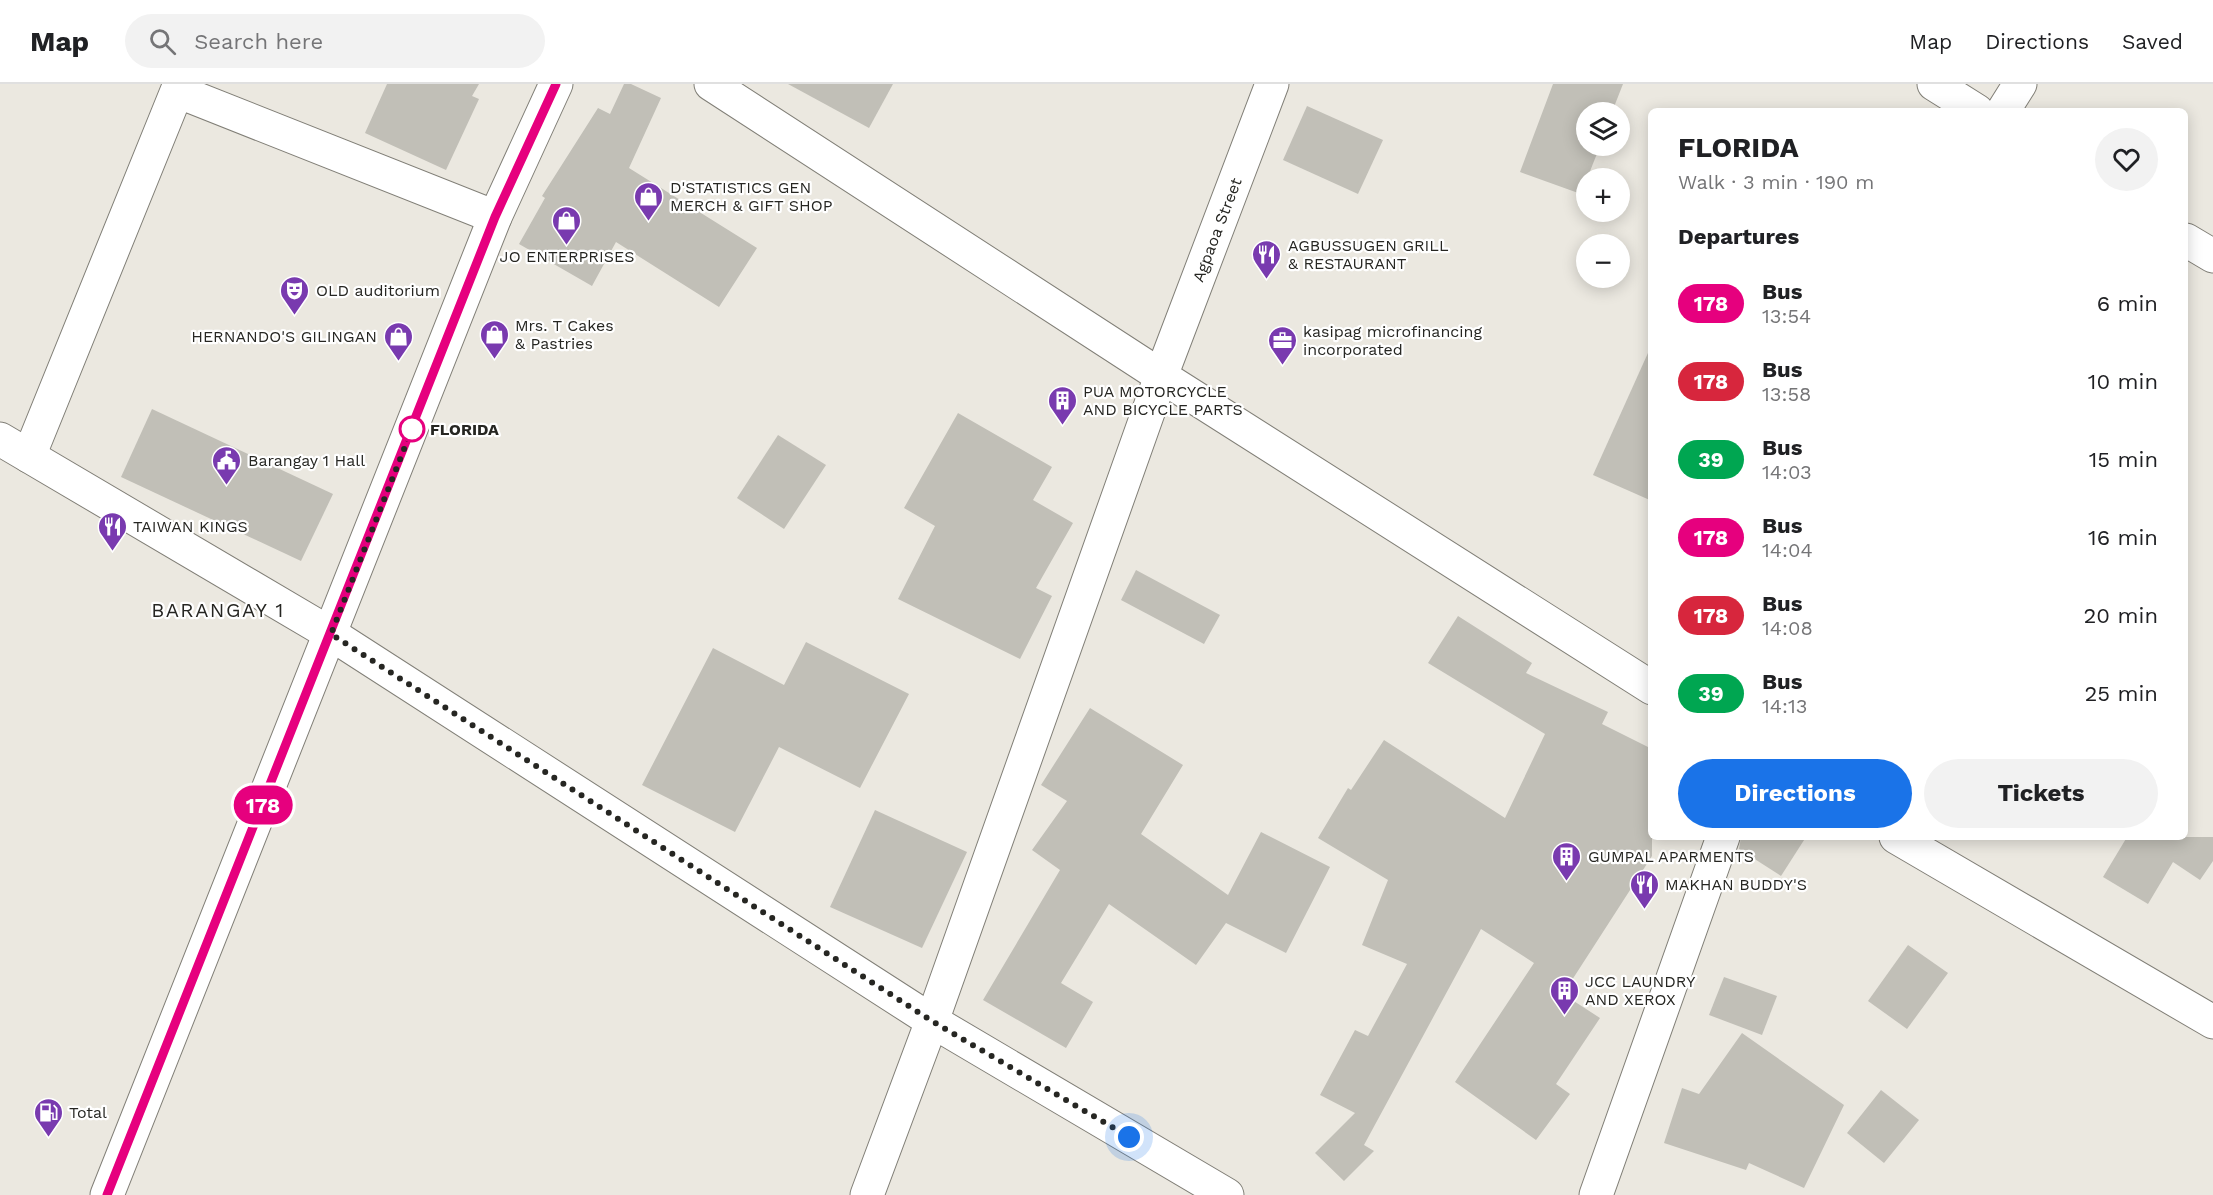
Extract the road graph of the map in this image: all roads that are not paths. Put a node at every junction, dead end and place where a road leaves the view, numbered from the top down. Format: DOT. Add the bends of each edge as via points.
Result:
graph roads {
  1 [pos="556,84"];
  2 [pos="711,84"];
  3 [pos="1272,84"];
  4 [pos="1934,84"];
  5 [pos="2020,84"];
  6 [pos="178,88"];
  7 [pos="1972,108"];
  8 [pos="2005,108"];
  9 [pos="495,217"];
  10 [pos="2188,241"];
  11 [pos="2213,256"];
  12 [pos="1161,376"];
  13 [pos="0,439"];
  14 [pos="28,456"];
  15 [pos="331,634"];
  16 [pos="1648,685"];
  17 [pos="1721,840"];
  18 [pos="1901,840"];
  19 [pos="932,1021"];
  20 [pos="2213,1022"];
  21 [pos="107,1195"];
  22 [pos="867,1195"];
  23 [pos="1227,1195"];
  24 [pos="1596,1195"];
  1 -- 9 [label="street"];
  2 -- 12 [label="street"];
  3 -- 12 [label="street, Agpaoa Street"];
  4 -- 7 [label="street"];
  5 -- 8 [label="street"];
  6 -- 9 [label="street"];
  6 -- 14 [label="street"];
  9 -- 15 [label="street"];
  10 -- 11 [label="street"];
  12 -- 16 [label="street"];
  12 -- 19 [label="street, Agpaoa Street"];
  13 -- 14 [label="street"];
  14 -- 15 [label="street"];
  15 -- 19 [label="street"];
  15 -- 21 [label="street"];
  17 -- 24 [label="street"];
  18 -- 20 [label="street"];
  19 -- 22 [label="street, Agpaoa Street"];
  19 -- 23 [label="street"];
}
